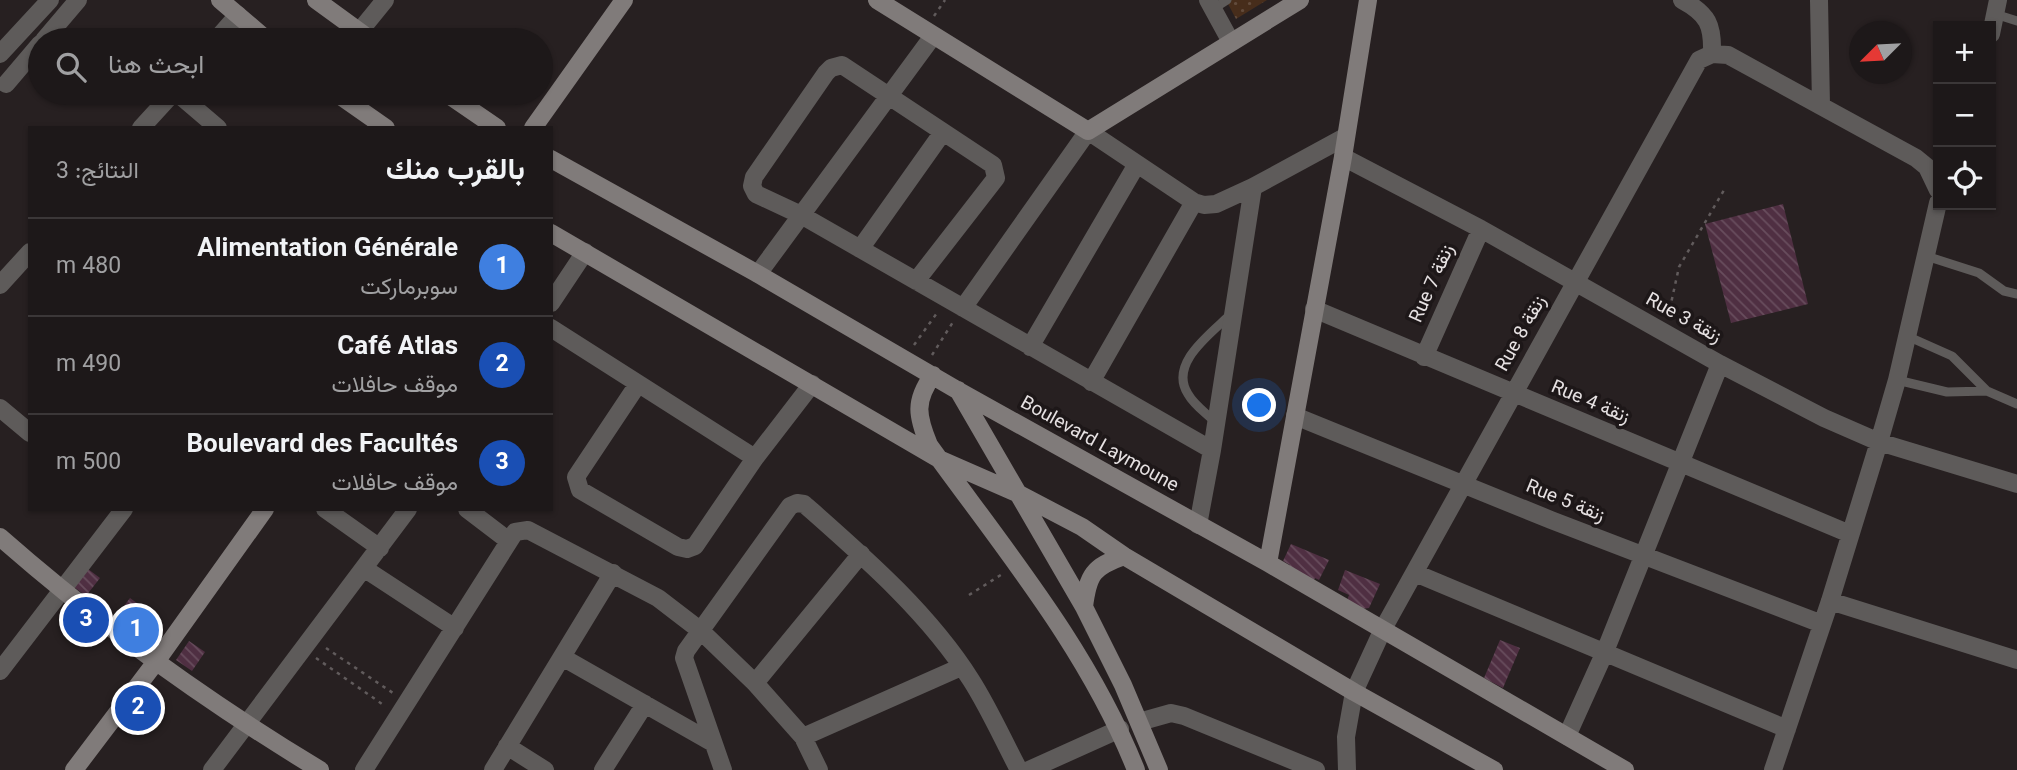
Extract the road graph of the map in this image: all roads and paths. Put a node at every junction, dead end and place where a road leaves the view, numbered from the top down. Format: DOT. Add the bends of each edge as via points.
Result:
graph roads {
  1 [pos="50,0"];
  2 [pos="78,0"];
  3 [pos="220,0"];
  4 [pos="316,0"];
  5 [pos="385,0"];
  6 [pos="624,0"];
  7 [pos="877,0"];
  8 [pos="1300,0"];
  9 [pos="1368,0"];
  10 [pos="1682,0"];
  11 [pos="1819,0"];
  12 [pos="1216,3"];
  13 [pos="1996,7"];
  14 [pos="238,15"];
  15 [pos="2017,21"];
  16 [pos="54,28"];
  17 [pos="227,28"];
  18 [pos="253,28"];
  19 [pos="354,28"];
  20 [pos="369,28"];
  21 [pos="933,36"];
  22 [pos="1231,42"];
  23 [pos="0,54"];
  24 [pos="1705,57"];
  25 [pos="28,58"];
  26 [pos="6,84"];
  27 [pos="889,96"];
  28 [pos="553,100"];
  29 [pos="163,105"];
  30 [pos="190,105"];
  31 [pos="353,105"];
  32 [pos="463,105"];
  33 [pos="549,105"];
  34 [pos="1821,106"];
  35 [pos="143,126"];
  36 [pos="216,126"];
  37 [pos="383,126"];
  38 [pos="494,126"];
  39 [pos="534,126"];
  40 [pos="1088,131"];
  41 [pos="943,132"];
  42 [pos="1346,137"];
  43 [pos="1343,157"];
  44 [pos="553,160"];
  45 [pos="1137,164"];
  46 [pos="1933,177"];
  47 [pos="1253,187"];
  48 [pos="1724,190"];
  49 [pos="1194,202"];
  50 [pos="1936,210"];
  51 [pos="801,215"];
  52 [pos="1481,229"];
  53 [pos="553,234"];
  54 [pos="860,249"];
  55 [pos="585,253"];
  56 [pos="28,254"];
  57 [pos="1926,256"];
  58 [pos="758,274"];
  59 [pos="916,281"];
  60 [pos="1574,283"];
  61 [pos="0,285"];
  62 [pos="2017,295"];
  63 [pos="553,300"];
  64 [pos="955,303"];
  65 [pos="1314,309"];
  66 [pos="1234,311"];
  67 [pos="553,329"];
  68 [pos="1665,333"];
  69 [pos="1907,336"];
  70 [pos="1030,347"];
  71 [pos="1424,357"];
  72 [pos="904,359"];
  73 [pos="1720,364"];
  74 [pos="928,372"];
  75 [pos="1897,380"];
  76 [pos="1091,383"];
  77 [pos="638,384"];
  78 [pos="812,384"];
  79 [pos="957,390"];
  80 [pos="1987,391"];
  81 [pos="1513,393"];
  82 [pos="2017,404"];
  83 [pos="0,408"];
  84 [pos="1294,416"];
  85 [pos="1216,423"];
  86 [pos="28,431"];
  87 [pos="1879,442"];
  88 [pos="1212,450"];
  89 [pos="755,458"];
  90 [pos="939,459"];
  91 [pos="1681,464"];
  92 [pos="1463,483"];
  93 [pos="2017,484"];
  94 [pos="1019,494"];
  95 [pos="120,511"];
  96 [pos="264,511"];
  97 [pos="328,511"];
  98 [pos="407,511"];
  99 [pos="470,511"];
  100 [pos="1198,525"];
  101 [pos="1850,534"];
  102 [pos="0,537"];
  103 [pos="509,541"];
  104 [pos="380,548"];
  105 [pos="861,554"];
  106 [pos="1643,555"];
  107 [pos="1124,556"];
  108 [pos="1268,563"];
  109 [pos="1018,565"];
  110 [pos="365,569"];
  111 [pos="613,573"];
  112 [pos="1415,573"];
  113 [pos="61,590"];
  114 [pos="969,595"];
  115 [pos="1830,601"];
  116 [pos="1084,607"];
  117 [pos="1822,624"];
  118 [pos="455,628"];
  119 [pos="1383,629"];
  120 [pos="701,631"];
  121 [pos="308,644"];
  122 [pos="1604,654"];
  123 [pos="562,657"];
  124 [pos="2017,660"];
  125 [pos="155,663"];
  126 [pos="961,667"];
  127 [pos="0,671"];
  128 [pos="755,683"];
  129 [pos="1354,692"];
  130 [pos="645,704"];
  131 [pos="404,710"];
  132 [pos="1139,722"];
  133 [pos="246,725"];
  134 [pos="1119,729"];
  135 [pos="1787,729"];
  136 [pos="1567,736"];
  137 [pos="803,737"];
  138 [pos="713,743"];
  139 [pos="508,746"];
  140 [pos="74,770"];
  141 [pos="212,770"];
  142 [pos="320,770"];
  143 [pos="364,770"];
  144 [pos="493,770"];
  145 [pos="545,770"];
  146 [pos="603,770"];
  147 [pos="723,770"];
  148 [pos="819,770"];
  149 [pos="1019,770"];
  150 [pos="1029,770"];
  151 [pos="1136,770"];
  152 [pos="1160,770"];
  153 [pos="1316,770"];
  154 [pos="1347,770"];
  155 [pos="1494,770"];
  156 [pos="1625,770"];
  157 [pos="1773,770"];
  1 -- 23 [label="street"];
  2 -- 16 [label="street"];
  3 -- 14 [label="street"];
  4 -- 19 [label="street"];
  5 -- 20 [label="street"];
  6 -- 28 [label="street"];
  7 -- 21 [label="street"];
  8 -- 22 [label="street"];
  9 -- 42 [label="street"];
  10 -- 24 [label="street" via="1706,18 1713,31"];
  11 -- 34 [label="street"];
  12 -- 22 [label="street"];
  13 -- 15 [label="lane"];
  14 -- 17 [label="street"];
  14 -- 18 [label="street"];
  21 -- 27 [label="street"];
  21 -- 40 [label="street"];
  22 -- 40 [label="street"];
  24 -- 34 [label="street" via="1728,55"];
  24 -- 60 [label="street, Rue 8 زنقة"];
  25 -- 26 [label="street"];
  27 -- 41 [label="street"];
  27 -- 51 [label="street"];
  27 -- 51 [label="street" via="842,65 826,73 752,186 756,194"];
  29 -- 35 [label="street"];
  30 -- 36 [label="street"];
  31 -- 37 [label="street"];
  32 -- 38 [label="street"];
  33 -- 39 [label="street"];
  34 -- 46 [label="street" via="1916,158"];
  40 -- 45 [label="street"];
  40 -- 64 [label="street"];
  41 -- 54 [label="street"];
  41 -- 59 [label="street" via="993,165 996,178"];
  42 -- 43 [label="street"];
  42 -- 47 [label="street"];
  43 -- 52 [label="street, Rue 3 زنقة"];
  43 -- 65 [label="street"];
  44 -- 58 [label="street, Boulevard Laymoune"];
  45 -- 49 [label="street"];
  45 -- 70 [label="street"];
  47 -- 49 [label="street" via="1216,204"];
  47 -- 66 [label="street"];
  48 -- 68 [label="path" via="1679,267"];
  49 -- 76 [label="street"];
  50 -- 57 [label="street"];
  51 -- 54 [label="street"];
  51 -- 58 [label="street"];
  52 -- 60 [label="street, Rue 3 زنقة"];
  52 -- 71 [label="street, Rue 7 زنقة"];
  53 -- 55 [label="street"];
  54 -- 59 [label="street"];
  55 -- 63 [label="street"];
  55 -- 78 [label="street"];
  56 -- 61 [label="street"];
  57 -- 62 [label="lane" via="1979,273"];
  57 -- 69 [label="street"];
  58 -- 72 [label="street, Boulevard Laymoune"];
  59 -- 64 [label="street"];
  60 -- 68 [label="street, Rue 3 زنقة"];
  60 -- 81 [label="street, Rue 8 زنقة"];
  64 -- 70 [label="street"];
  64 -- 72 [label="path"];
  64 -- 74 [label="path"];
  65 -- 71 [label="street, Rue 4 زنقة"];
  65 -- 84 [label="street"];
  66 -- 85 [label="street"];
  66 -- 85 [label="lane" via="1194,351 1183,369 1189,397"];
  67 -- 77 [label="street"];
  68 -- 73 [label="street, Rue 3 زنقة"];
  69 -- 75 [label="street"];
  69 -- 80 [label="lane" via="1952,356"];
  70 -- 76 [label="street"];
  71 -- 81 [label="street, Rue 4 زنقة"];
  72 -- 74 [label="street, Boulevard Laymoune"];
  73 -- 87 [label="street, Rue 3 زنقة"];
  73 -- 91 [label="street"];
  74 -- 79 [label="street, Boulevard Laymoune"];
  74 -- 90 [label="street" via="918,409 925,436"];
  75 -- 80 [label="lane" via="1947,391"];
  75 -- 87 [label="street"];
  76 -- 88 [label="street"];
  77 -- 89 [label="street"];
  77 -- 89 [label="street" via="576,477 580,490 687,549 695,546"];
  78 -- 89 [label="street"];
  78 -- 90 [label="street"];
  79 -- 94 [label="street"];
  79 -- 100 [label="street, Boulevard Laymoune"];
  80 -- 82 [label="lane"];
  81 -- 91 [label="street, Rue 4 زنقة"];
  81 -- 92 [label="street, Rue 8 زنقة"];
  83 -- 86 [label="street"];
  84 -- 92 [label="street, Rue 5 زنقة"];
  84 -- 108 [label="street"];
  85 -- 88 [label="street"];
  87 -- 93 [label="street, Rue 3 زنقة"];
  87 -- 101 [label="street"];
  88 -- 100 [label="street"];
  90 -- 94 [label="street"];
  90 -- 109 [label="street"];
  91 -- 101 [label="street, Rue 4 زنقة"];
  91 -- 106 [label="street"];
  92 -- 106 [label="street, Rue 5 زنقة"];
  92 -- 112 [label="street, Rue 8 زنقة"];
  94 -- 107 [label="street" via="1082,527"];
  94 -- 116 [label="street"];
  95 -- 113 [label="street"];
  96 -- 125 [label="street"];
  97 -- 104 [label="street"];
  98 -- 104 [label="street"];
  99 -- 103 [label="street"];
  100 -- 108 [label="street, Boulevard Laymoune"];
  101 -- 115 [label="street"];
  102 -- 113 [label="street"];
  103 -- 111 [label="street" via="515,532 528,530"];
  103 -- 118 [label="street"];
  104 -- 110 [label="street"];
  105 -- 120 [label="street" via="804,504 790,506"];
  105 -- 126 [label="street"];
  105 -- 128 [label="street"];
  106 -- 117 [label="street, Rue 5 زنقة"];
  106 -- 122 [label="street"];
  107 -- 116 [label="street" via="1095,570"];
  107 -- 129 [label="street"];
  108 -- 119 [label="street, Boulevard Laymoune"];
  109 -- 114 [label="path"];
  109 -- 134 [label="street" via="1076,650"];
  110 -- 118 [label="street"];
  110 -- 121 [label="street"];
  111 -- 120 [label="street" via="658,598"];
  111 -- 123 [label="street"];
  112 -- 119 [label="street, Rue 8 زنقة"];
  112 -- 122 [label="street"];
  113 -- 125 [label="street"];
  113 -- 127 [label="street"];
  115 -- 117 [label="street"];
  115 -- 124 [label="street"];
  116 -- 132 [label="street"];
  117 -- 135 [label="street"];
  118 -- 131 [label="street"];
  119 -- 129 [label="street, Rue 8 زنقة"];
  119 -- 136 [label="street, Boulevard Laymoune"];
  120 -- 128 [label="street"];
  120 -- 138 [label="street" via="684,658"];
  121 -- 131 [label="path"];
  121 -- 131 [label="path"];
  121 -- 133 [label="street"];
  122 -- 135 [label="street"];
  122 -- 136 [label="street"];
  123 -- 130 [label="street"];
  123 -- 139 [label="street"];
  125 -- 133 [label="street"];
  125 -- 140 [label="street"];
  126 -- 137 [label="street"];
  126 -- 149 [label="street"];
  128 -- 137 [label="street"];
  129 -- 154 [label="street, Rue 8 زنقة" via="1346,737"];
  129 -- 155 [label="street"];
  130 -- 138 [label="street"];
  130 -- 146 [label="street"];
  131 -- 143 [label="street"];
  132 -- 152 [label="street"];
  132 -- 153 [label="street" via="1171,713 1184,716"];
  133 -- 141 [label="street"];
  133 -- 142 [label="street"];
  134 -- 150 [label="street"];
  134 -- 151 [label="street"];
  135 -- 157 [label="street"];
  136 -- 156 [label="street, Boulevard Laymoune"];
  137 -- 148 [label="street"];
  138 -- 147 [label="street"];
  139 -- 144 [label="street"];
  139 -- 145 [label="street"];
}
